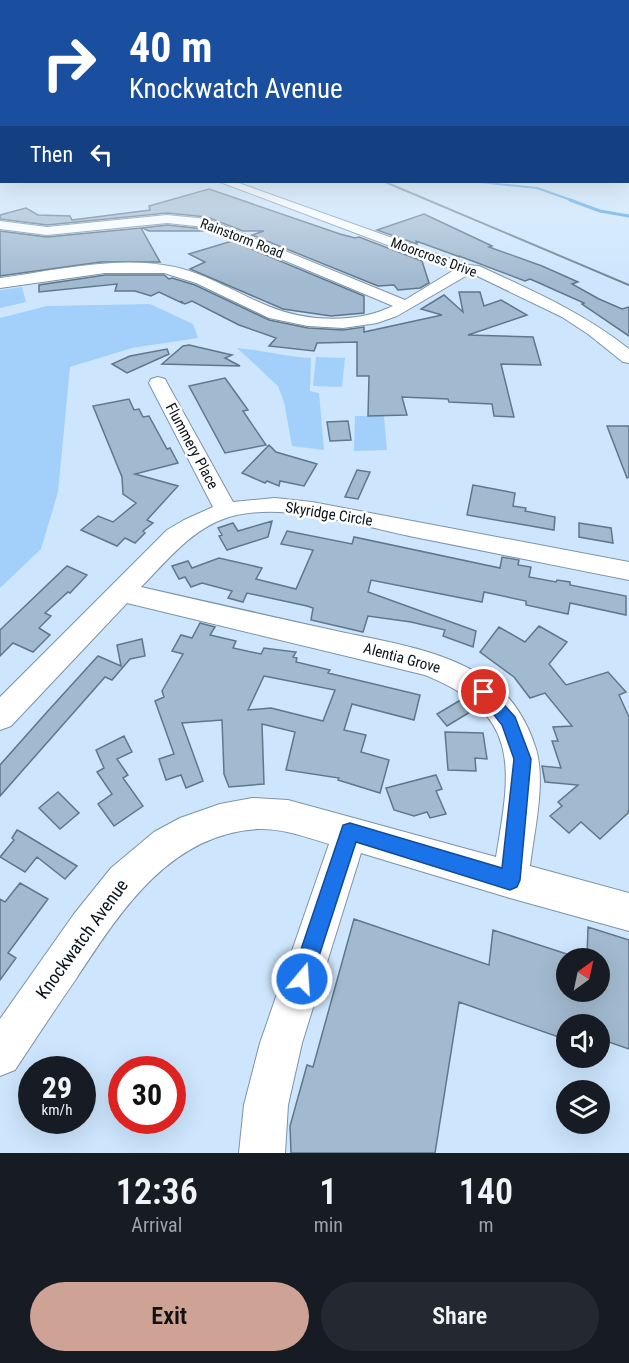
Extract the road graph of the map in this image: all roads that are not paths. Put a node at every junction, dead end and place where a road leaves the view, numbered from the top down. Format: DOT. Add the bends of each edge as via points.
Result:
graph roads {
  1 [pos="229,183"];
  2 [pos="0,225"];
  3 [pos="466,269"];
  4 [pos="0,283"];
  5 [pos="404,305"];
  6 [pos="629,358"];
  7 [pos="158,383"];
  8 [pos="226,509"];
  9 [pos="629,571"];
  10 [pos="120,592"];
  11 [pos="0,717"];
  12 [pos="350,832"];
  13 [pos="510,880"];
  14 [pos="629,912"];
  15 [pos="0,1055"];
  16 [pos="262,1153"];
  1 -- 3 [label="street, Moorcross Drive"];
  2 -- 5 [label="street, Rainstorm Road" via="47,231 167,219 207,223"];
  3 -- 5 [label="street"];
  3 -- 6 [label="street, Moorcross Drive" via="474,269 549,304 594,330"];
  4 -- 5 [label="street" via="154,268 190,275 273,314 300,321 336,323 367,319"];
  7 -- 8 [label="street, Flummery Place"];
  8 -- 9 [label="street, Skyridge Circle" via="269,505 312,509"];
  8 -- 10 [label="street, Skyridge Circle" via="199,520 176,536"];
  10 -- 11 [label="street, Skyridge Circle"];
  10 -- 13 [label="street, Alentia Grove" via="432,664 467,679 510,722 522,759"];
  12 -- 13 [label="street, Knockwatch Avenue"];
  12 -- 15 [label="street, Knockwatch Avenue" via="288,816 254,813 191,830 146,858 105,902"];
  12 -- 16 [label="street" via="281,1042 266,1105"];
  13 -- 14 [label="street, Knockwatch Avenue"];
}
